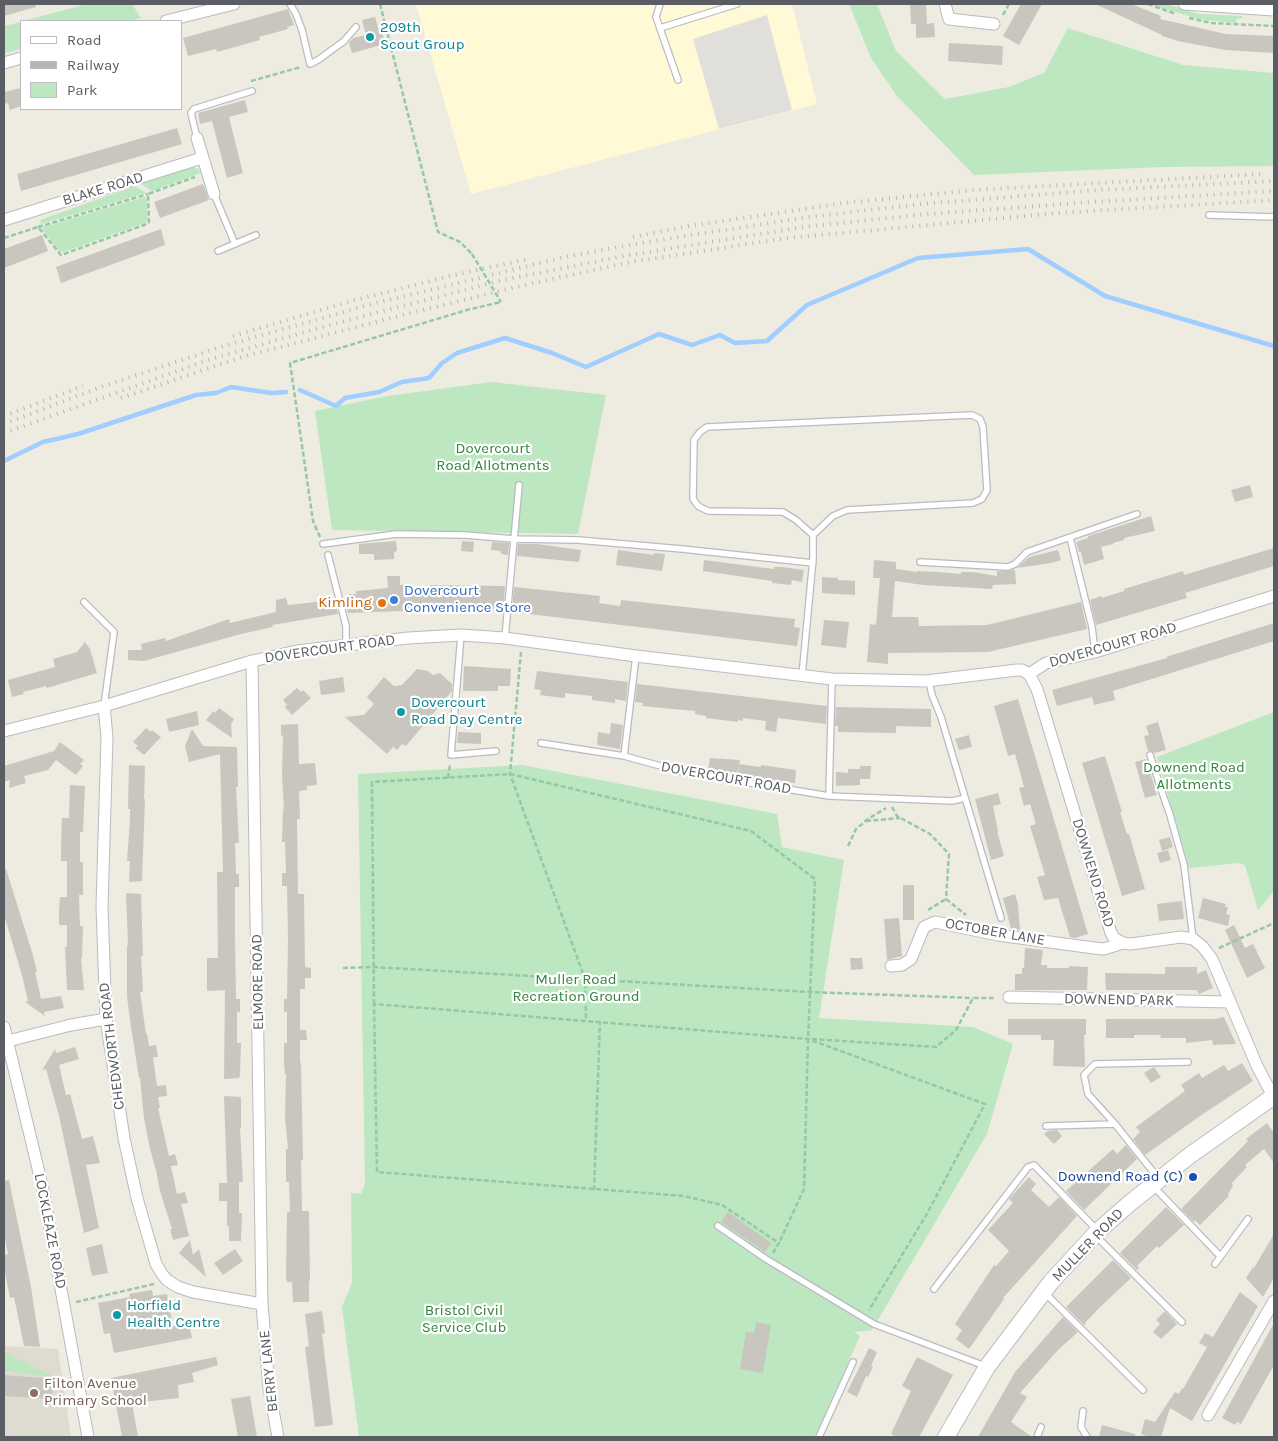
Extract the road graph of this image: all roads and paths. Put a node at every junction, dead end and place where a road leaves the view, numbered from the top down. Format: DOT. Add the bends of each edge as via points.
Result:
graph roads {
  1 [pos="234,4"];
  2 [pos="290,4"];
  3 [pos="380,4"];
  4 [pos="660,4"];
  5 [pos="737,4"];
  6 [pos="945,4"];
  7 [pos="1190,4"];
  8 [pos="1274,10"];
  9 [pos="170,20"];
  10 [pos="994,24"];
  11 [pos="356,27"];
  12 [pos="660,28"];
  13 [pos="20,58"];
  14 [pos="4,62"];
  15 [pos="310,64"];
  16 [pos="678,80"];
  17 [pos="249,81"];
  18 [pos="252,91"];
  19 [pos="196,138"];
  20 [pos="202,158"];
  21 [pos="207,173"];
  22 [pos="148,194"];
  23 [pos="214,194"];
  24 [pos="1209,215"];
  25 [pos="1274,217"];
  26 [pos="4,220"];
  27 [pos="38,227"];
  28 [pos="256,235"];
  29 [pos="4,238"];
  30 [pos="235,244"];
  31 [pos="218,251"];
  32 [pos="519,485"];
  33 [pos="1137,514"];
  34 [pos="813,535"];
  35 [pos="1070,538"];
  36 [pos="514,539"];
  37 [pos="323,544"];
  38 [pos="328,555"];
  39 [pos="920,562"];
  40 [pos="813,563"];
  41 [pos="1274,596"];
  42 [pos="84,602"];
  43 [pos="460,635"];
  44 [pos="505,638"];
  45 [pos="522,640"];
  46 [pos="346,644"];
  47 [pos="1095,652"];
  48 [pos="636,656"];
  49 [pos="252,661"];
  50 [pos="1029,674"];
  51 [pos="802,676"];
  52 [pos="832,678"];
  53 [pos="929,681"];
  54 [pos="104,706"];
  55 [pos="4,731"];
  56 [pos="541,743"];
  57 [pos="496,751"];
  58 [pos="1150,755"];
  59 [pos="624,756"];
  60 [pos="449,769"];
  61 [pos="510,774"];
  62 [pos="448,778"];
  63 [pos="829,796"];
  64 [pos="965,798"];
  65 [pos="900,818"];
  66 [pos="864,822"];
  67 [pos="848,846"];
  68 [pos="946,899"];
  69 [pos="1001,918"];
  70 [pos="1274,923"];
  71 [pos="1193,939"];
  72 [pos="1123,943"];
  73 [pos="1208,953"];
  74 [pos="891,966"];
  75 [pos="374,967"];
  76 [pos="343,968"];
  77 [pos="585,979"];
  78 [pos="810,992"];
  79 [pos="1008,997"];
  80 [pos="973,998"];
  81 [pos="1229,1002"];
  82 [pos="374,1004"];
  83 [pos="106,1019"];
  84 [pos="586,1021"];
  85 [pos="600,1022"];
  86 [pos="4,1026"];
  87 [pos="808,1039"];
  88 [pos="6,1042"];
  89 [pos="1188,1062"];
  90 [pos="1274,1097"];
  91 [pos="1116,1124"];
  92 [pos="1046,1126"];
  93 [pos="1156,1183"];
  94 [pos="594,1190"];
  95 [pos="1248,1219"];
  96 [pos="718,1226"];
  97 [pos="1097,1233"];
  98 [pos="778,1243"];
  99 [pos="1220,1256"];
  100 [pos="768,1261"];
  101 [pos="1215,1264"];
  102 [pos="167,1280"];
  103 [pos="934,1289"];
  104 [pos="1044,1292"];
  105 [pos="1274,1301"];
  106 [pos="262,1304"];
  107 [pos="64,1305"];
  108 [pos="864,1318"];
  109 [pos="1182,1322"];
  110 [pos="853,1362"];
  111 [pos="987,1367"];
  112 [pos="1143,1390"];
  113 [pos="1083,1411"];
  114 [pos="1208,1415"];
  115 [pos="1041,1427"];
  116 [pos="88,1437"];
  117 [pos="278,1437"];
  118 [pos="819,1437"];
  119 [pos="946,1437"];
  120 [pos="1037,1437"];
  121 [pos="1087,1437"];
  1 -- 9 [label="street"];
  2 -- 15 [label="lane" via="302,30"];
  3 -- 37 [label="path, bridge" via="438,232 460,242 472,254 501,302 290,364 313,521"];
  4 -- 12 [label="lane" via="656,17"];
  5 -- 12 [label="lane"];
  6 -- 10 [label="street" via="949,20"];
  7 -- 8 [label="street"];
  11 -- 15 [label="lane" via="344,41"];
  12 -- 16 [label="lane"];
  13 -- 14 [label="street"];
  15 -- 17 [label="path"];
  18 -- 19 [label="lane" via="194,109 191,113"];
  19 -- 20 [label="street"];
  20 -- 21 [label="street"];
  20 -- 26 [label="street, BLAKE ROAD"];
  21 -- 22 [label="path"];
  21 -- 23 [label="street"];
  22 -- 27 [label="path"];
  22 -- 27 [label="path" via="150,222 61,255"];
  23 -- 30 [label="lane"];
  24 -- 25 [label="lane"];
  27 -- 29 [label="path"];
  28 -- 30 [label="lane"];
  30 -- 31 [label="lane"];
  32 -- 36 [label="lane"];
  33 -- 35 [label="lane"];
  34 -- 34 [label="lane" via="783,512 708,510 698,506 693,498 694,440 700,432 707,427 972,415 980,419 987,490 982,499 973,503 847,510 833,516"];
  34 -- 40 [label="lane"];
  35 -- 39 [label="lane" via="1027,552 1008,567"];
  35 -- 47 [label="lane"];
  36 -- 37 [label="lane" via="396,534"];
  36 -- 40 [label="lane" via="588,541"];
  36 -- 44 [label="lane"];
  38 -- 46 [label="lane" via="346,626"];
  40 -- 51 [label="lane"];
  41 -- 47 [label="street, DOVERCOURT ROAD"];
  42 -- 54 [label="lane" via="114,632"];
  43 -- 44 [label="street, DOVERCOURT ROAD"];
  43 -- 46 [label="street, DOVERCOURT ROAD"];
  43 -- 57 [label="lane" via="451,755"];
  44 -- 45 [label="street, DOVERCOURT ROAD"];
  45 -- 48 [label="street, DOVERCOURT ROAD"];
  45 -- 61 [label="path"];
  46 -- 49 [label="street, DOVERCOURT ROAD"];
  47 -- 50 [label="street, DOVERCOURT ROAD" via="1046,663"];
  48 -- 51 [label="street, DOVERCOURT ROAD"];
  48 -- 59 [label="lane"];
  49 -- 54 [label="street, DOVERCOURT ROAD"];
  49 -- 106 [label="street, ELMORE ROAD"];
  50 -- 53 [label="street, DOVERCOURT ROAD" via="1017,670"];
  50 -- 72 [label="street, DOWNEND ROAD" via="1037,689 1111,933"];
  51 -- 52 [label="street, DOVERCOURT ROAD"];
  52 -- 53 [label="street, DOVERCOURT ROAD"];
  52 -- 63 [label="lane"];
  53 -- 64 [label="lane"];
  54 -- 55 [label="street, DOVERCOURT ROAD"];
  54 -- 83 [label="street, CHEDWORTH ROAD" via="107,737 102,906"];
  56 -- 59 [label="lane, DOVERCOURT ROAD"];
  58 -- 71 [label="lane" via="1184,865"];
  59 -- 63 [label="lane, DOVERCOURT ROAD" via="679,771"];
  60 -- 62 [label="path"];
  61 -- 62 [label="path"];
  61 -- 77 [label="path"];
  61 -- 78 [label="path" via="751,831 816,879"];
  62 -- 75 [label="path" via="372,782"];
  63 -- 64 [label="lane, DOVERCOURT ROAD" via="952,801"];
  64 -- 69 [label="lane"];
  65 -- 66 [label="path"];
  65 -- 66 [label="path" via="891,805"];
  65 -- 68 [label="path" via="930,834 948,854"];
  66 -- 67 [label="path" via="856,829"];
  70 -- 73 [label="path"];
  71 -- 72 [label="street, DOWNEND ROAD" via="1181,937"];
  71 -- 73 [label="street"];
  72 -- 74 [label="street, OCTOBER LANE" via="1104,949 1094,948 998,936 935,922 924,927 908,962"];
  73 -- 81 [label="street"];
  75 -- 76 [label="path"];
  75 -- 77 [label="path"];
  75 -- 82 [label="path"];
  77 -- 78 [label="path"];
  77 -- 84 [label="path"];
  78 -- 80 [label="path"];
  78 -- 87 [label="path"];
  79 -- 80 [label="path"];
  79 -- 81 [label="street, DOWNEND PARK"];
  80 -- 87 [label="path" via="956,1030 936,1047"];
  81 -- 90 [label="street"];
  82 -- 84 [label="path"];
  82 -- 94 [label="path" via="377,1172"];
  83 -- 88 [label="street"];
  83 -- 102 [label="street, CHEDWORTH ROAD" via="124,1138 137,1198 158,1268"];
  84 -- 85 [label="path"];
  85 -- 87 [label="path"];
  85 -- 94 [label="path"];
  86 -- 88 [label="street, LOCKLEAZE ROAD"];
  87 -- 98 [label="path" via="804,1189"];
  87 -- 108 [label="path" via="985,1104 928,1212"];
  88 -- 107 [label="street, LOCKLEAZE ROAD" via="42,1185"];
  89 -- 91 [label="lane" via="1096,1064 1084,1075 1088,1094"];
  90 -- 93 [label="main road, MULLER ROAD"];
  91 -- 92 [label="lane"];
  91 -- 93 [label="lane"];
  93 -- 97 [label="main road, MULLER ROAD"];
  93 -- 99 [label="lane"];
  94 -- 98 [label="path" via="684,1196 722,1205"];
  95 -- 99 [label="lane"];
  96 -- 100 [label="lane"];
  97 -- 103 [label="lane" via="1034,1165 1028,1167"];
  97 -- 104 [label="main road, MULLER ROAD"];
  97 -- 109 [label="lane"];
  98 -- 100 [label="path"];
  99 -- 101 [label="lane"];
  100 -- 108 [label="lane"];
  102 -- 106 [label="street" via="193,1292"];
  102 -- 107 [label="path"];
  104 -- 111 [label="main road, MULLER ROAD"];
  104 -- 112 [label="lane"];
  105 -- 114 [label="street"];
  106 -- 117 [label="street, BERRY LANE" via="269,1388"];
  107 -- 116 [label="street, LOCKLEAZE ROAD"];
  108 -- 111 [label="lane"];
  110 -- 118 [label="lane"];
  111 -- 119 [label="main road, MULLER ROAD"];
  113 -- 121 [label="lane" via="1080,1427"];
  115 -- 120 [label="lane"];
}
